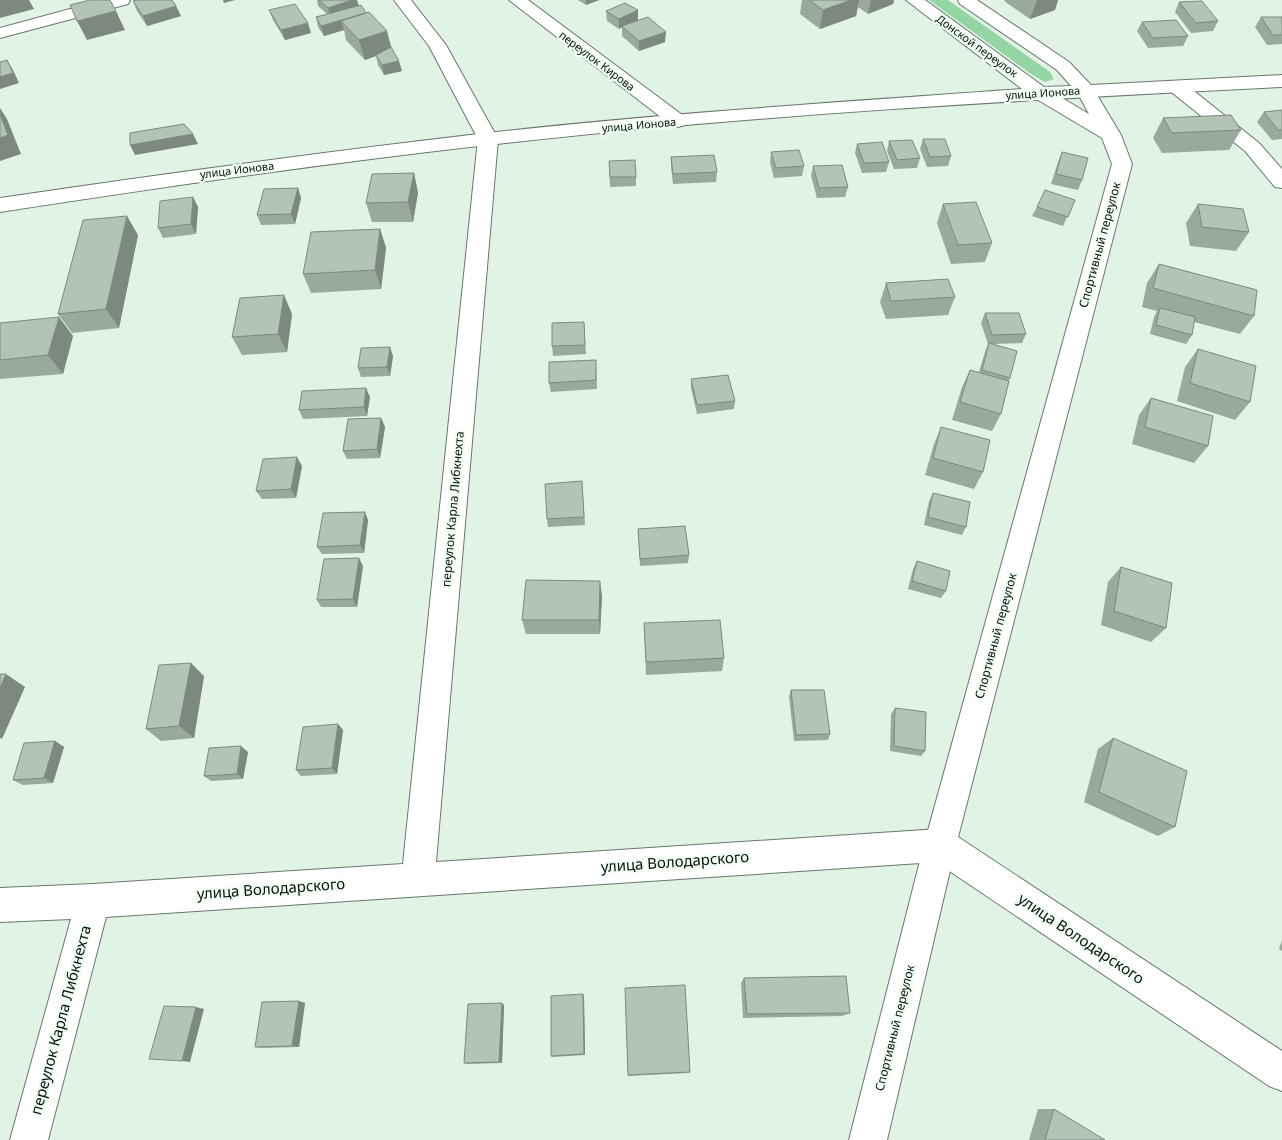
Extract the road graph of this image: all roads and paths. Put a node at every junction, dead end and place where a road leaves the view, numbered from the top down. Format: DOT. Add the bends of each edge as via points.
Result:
graph roads {
  1 [pos="122,0"];
  2 [pos="402,0"];
  3 [pos="517,0"];
  4 [pos="914,0"];
  5 [pos="966,0"];
  6 [pos="0,33"];
  7 [pos="1282,82"];
  8 [pos="1176,87"];
  9 [pos="1085,90"];
  10 [pos="1040,93"];
  11 [pos="678,121"];
  12 [pos="1111,135"];
  13 [pos="488,139"];
  14 [pos="1282,182"];
  15 [pos="0,205"];
  16 [pos="940,844"];
  17 [pos="418,880"];
  18 [pos="93,901"];
  19 [pos="0,905"];
  20 [pos="1282,1073"];
  21 [pos="29,1140"];
  22 [pos="868,1140"];
  1 -- 6 [label="street"];
  2 -- 13 [label="street" via="437,45"];
  3 -- 11 [label="street, переулок Кирова"];
  4 -- 10 [label="street, Донской переулок"];
  5 -- 9 [label="street" via="1062,66"];
  7 -- 8 [label="street, улица Ионова"];
  8 -- 9 [label="street, улица Ионова"];
  8 -- 14 [label="street" via="1252,147"];
  9 -- 10 [label="street, улица Ионова"];
  9 -- 12 [label="street, Спортивный переулок"];
  10 -- 11 [label="street, улица Ионова"];
  10 -- 12 [label="street"];
  11 -- 13 [label="street, улица Ионова"];
  12 -- 16 [label="street, Спортивный переулок" via="1122,164"];
  13 -- 15 [label="street, улица Ионова" via="192,176"];
  13 -- 17 [label="street, переулок Карла Либкнехта"];
  16 -- 17 [label="street, улица Володарского"];
  16 -- 20 [label="street, улица Володарского"];
  16 -- 22 [label="street, Спортивный переулок"];
  17 -- 18 [label="street, улица Володарского"];
  18 -- 19 [label="street, улица Володарского"];
  18 -- 21 [label="street, переулок Карла Либкнехта"];
}
